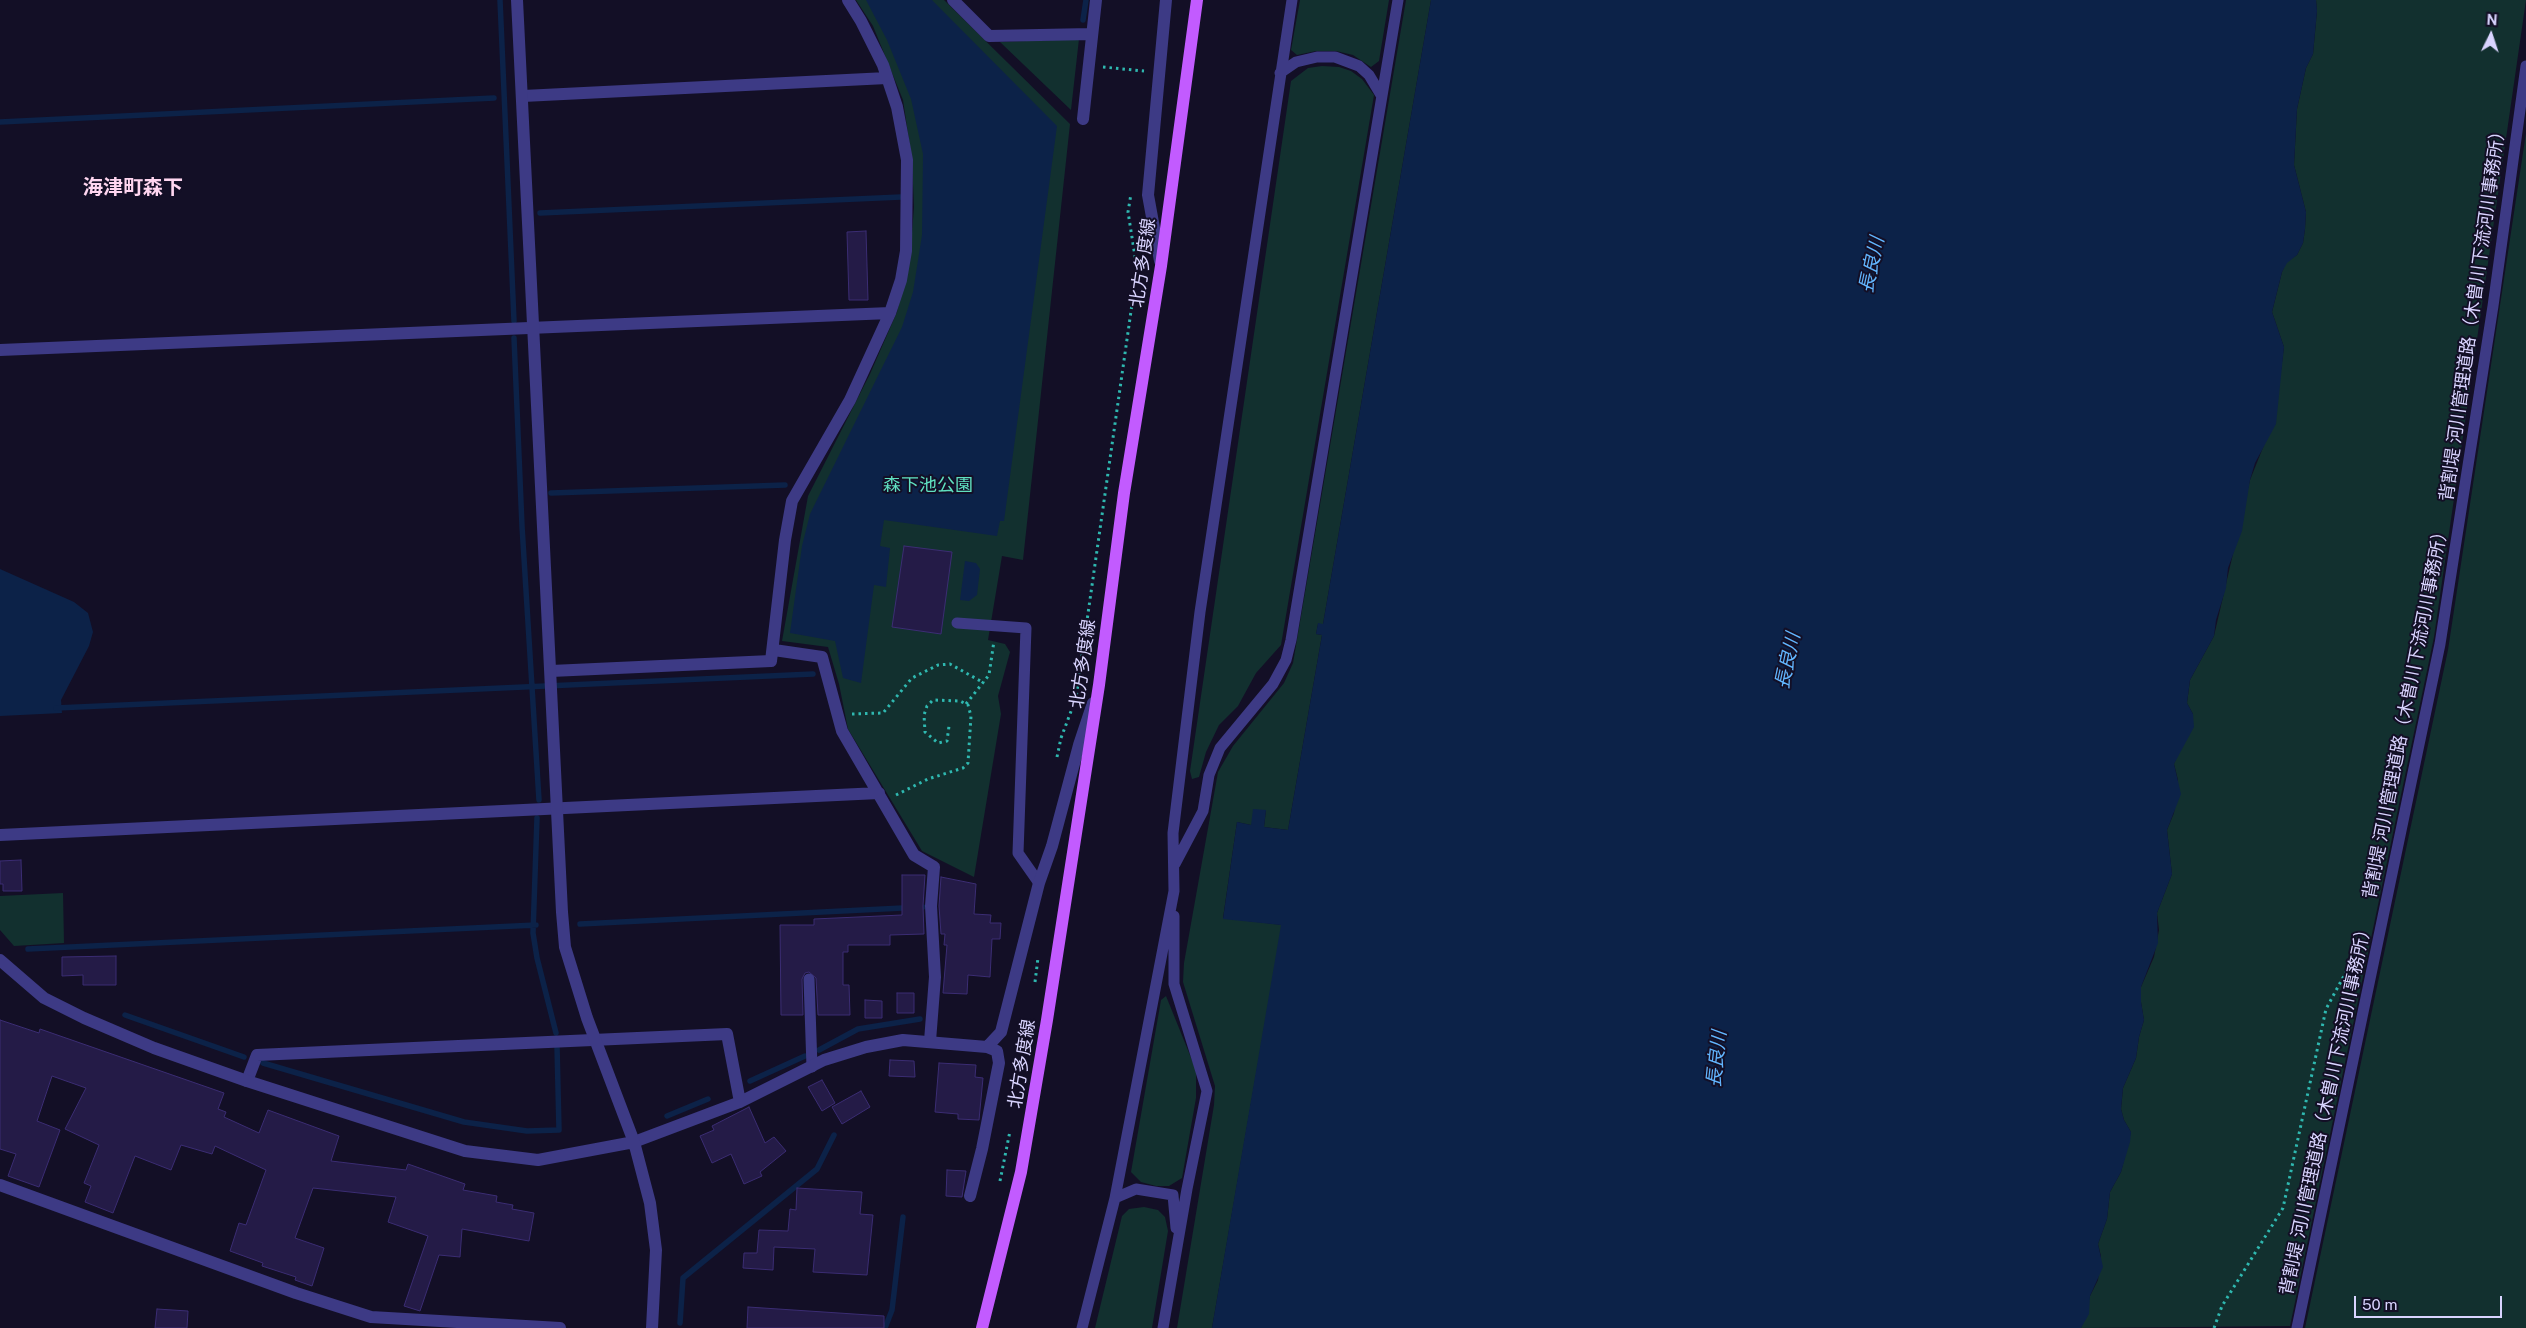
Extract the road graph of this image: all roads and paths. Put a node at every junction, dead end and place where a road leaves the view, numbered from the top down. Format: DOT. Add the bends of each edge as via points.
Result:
graph roads {
  1 [pos="517,0"];
  2 [pos="848,0"];
  3 [pos="953,0"];
  4 [pos="1096,0"];
  5 [pos="1166,0"];
  6 [pos="1196,0"];
  7 [pos="1292,0"];
  8 [pos="1398,0"];
  9 [pos="1091,34"];
  10 [pos="1088,65"];
  11 [pos="2526,66"];
  12 [pos="1150,72"];
  13 [pos="1280,73"];
  14 [pos="888,78"];
  15 [pos="1381,95"];
  16 [pos="522,96"];
  17 [pos="1083,119"];
  18 [pos="1131,193"];
  19 [pos="1161,266"];
  20 [pos="890,313"];
  21 [pos="533,326"];
  22 [pos="0,350"];
  23 [pos="957,623"];
  24 [pos="996,626"];
  25 [pos="774,650"];
  26 [pos="552,673"];
  27 [pos="984,683"];
  28 [pos="1098,685"];
  29 [pos="966,704"];
  30 [pos="839,715"];
  31 [pos="950,726"];
  32 [pos="1056,766"];
  33 [pos="882,797"];
  34 [pos="556,810"];
  35 [pos="0,835"];
  36 [pos="1174,865"];
  37 [pos="1039,882"];
  38 [pos="1174,891"];
  39 [pos="2362,943"];
  40 [pos="1039,954"];
  41 [pos="0,960"];
  42 [pos="809,979"];
  43 [pos="1035,983"];
  44 [pos="595,1039"];
  45 [pos="930,1041"];
  46 [pos="987,1046"];
  47 [pos="812,1067"];
  48 [pos="248,1081"];
  49 [pos="740,1102"];
  50 [pos="1010,1128"];
  51 [pos="634,1142"];
  52 [pos="0,1185"];
  53 [pos="999,1186"];
  54 [pos="970,1196"];
  55 [pos="1115,1198"];
  56 [pos="1177,1244"];
  57 [pos="560,1328"];
  58 [pos="652,1328"];
  59 [pos="982,1328"];
  60 [pos="1082,1328"];
  61 [pos="1163,1328"];
  62 [pos="2214,1328"];
  63 [pos="2297,1328"];
  1 -- 16 [label="street"];
  2 -- 14 [label="street"];
  3 -- 9 [label="street" via="989,36"];
  4 -- 9 [label="street"];
  5 -- 19 [label="street" via="1148,195"];
  6 -- 19 [label="main road, 北方多度線"];
  7 -- 13 [label="lane"];
  8 -- 15 [label="lane"];
  9 -- 10 [label="street"];
  10 -- 12 [label="path"];
  10 -- 17 [label="street"];
  11 -- 63 [label="lane, 背割堤 河川管理道路（木曽川下流河川事務所）" via="2493,306 2440,644"];
  13 -- 15 [label="lane" via="1296,62 1335,57 1359,66 1369,75"];
  13 -- 36 [label="lane" via="1200,612 1173,833"];
  14 -- 16 [label="street"];
  14 -- 20 [label="street" via="907,160 908,199 906,251"];
  15 -- 36 [label="lane" via="1292,640 1273,684 1220,748 1209,775 1204,811"];
  16 -- 21 [label="street"];
  18 -- 32 [label="path" via="1128,212 1136,269 1076,698 1061,738"];
  19 -- 28 [label="main road, 北方多度線" via="1124,493"];
  20 -- 21 [label="street"];
  20 -- 25 [label="street" via="850,400 792,501"];
  21 -- 22 [label="street"];
  21 -- 26 [label="street"];
  23 -- 24 [label="lane"];
  24 -- 27 [label="path" via="989,675"];
  24 -- 37 [label="lane" via="1026,628 1018,853"];
  25 -- 26 [label="street" via="771,662"];
  25 -- 30 [label="street" via="822,657"];
  26 -- 34 [label="street"];
  27 -- 29 [label="path"];
  27 -- 30 [label="path" via="950,664 938,665 912,678 883,713"];
  28 -- 37 [label="street"];
  28 -- 59 [label="main road, 北方多度線" via="1022,1172"];
  29 -- 31 [label="path" via="933,700 927,706 925,732 932,739 947,741"];
  29 -- 33 [label="path" via="971,716 968,763 963,768"];
  30 -- 33 [label="street" via="842,731"];
  33 -- 34 [label="street"];
  33 -- 45 [label="street" via="914,855 934,867 935,978"];
  34 -- 35 [label="street"];
  34 -- 44 [label="street" via="566,947"];
  36 -- 38 [label="lane"];
  37 -- 46 [label="street" via="1001,1032"];
  38 -- 55 [label="lane"];
  38 -- 56 [label="lane" via="1174,984 1207,1091"];
  39 -- 62 [label="path" via="2326,1008 2282,1208 2222,1306"];
  40 -- 43 [label="path"];
  41 -- 48 [label="street" via="44,998 84,1018 154,1048"];
  42 -- 47 [label="lane"];
  44 -- 48 [label="street" via="257,1055"];
  44 -- 49 [label="street" via="727,1034"];
  44 -- 51 [label="street"];
  45 -- 46 [label="street"];
  45 -- 47 [label="street" via="903,1040 866,1047"];
  46 -- 54 [label="street" via="997,1051 999,1063"];
  47 -- 49 [label="street"];
  48 -- 51 [label="street" via="465,1151 538,1160"];
  49 -- 51 [label="street"];
  50 -- 53 [label="path"];
  51 -- 58 [label="street" via="650,1203 656,1250"];
  52 -- 57 [label="street" via="296,1293 371,1317"];
  55 -- 56 [label="lane" via="1136,1189 1173,1196"];
  55 -- 60 [label="lane"];
  56 -- 61 [label="lane"];
}
